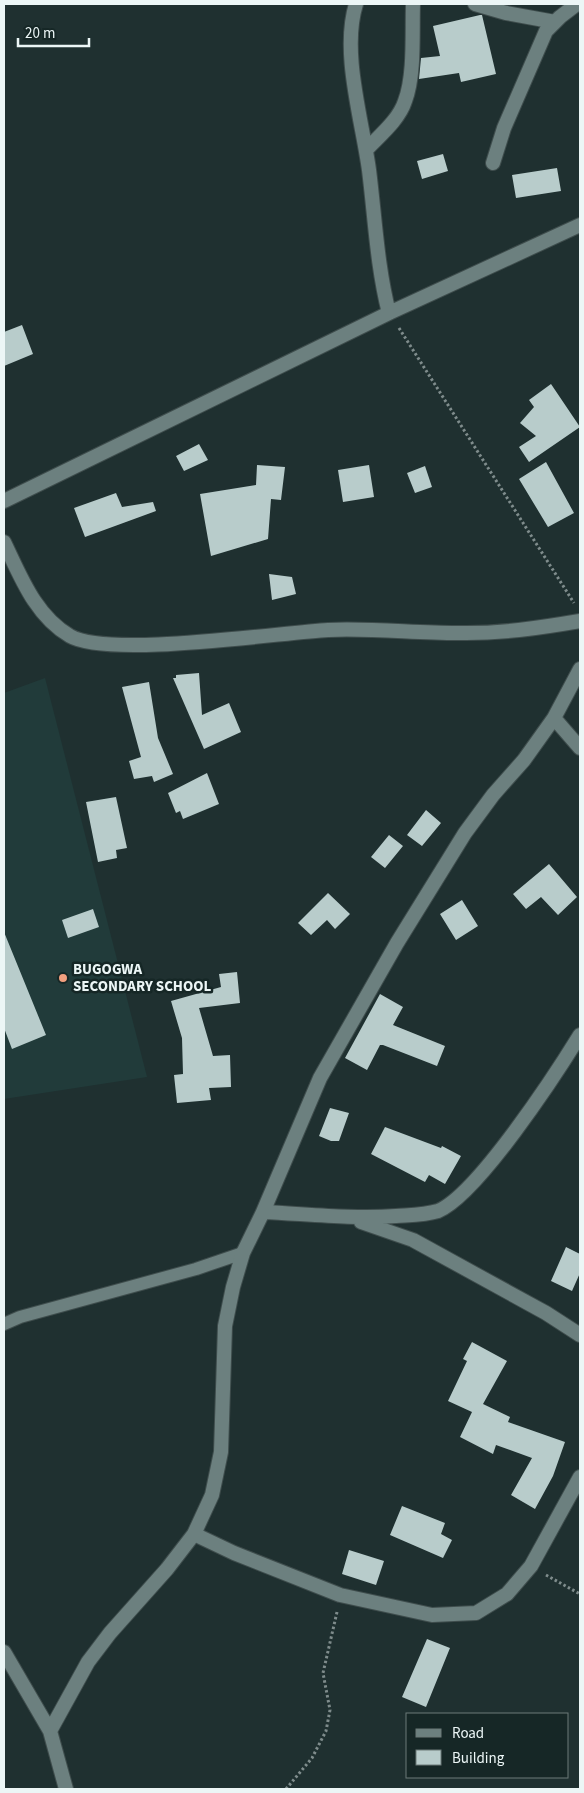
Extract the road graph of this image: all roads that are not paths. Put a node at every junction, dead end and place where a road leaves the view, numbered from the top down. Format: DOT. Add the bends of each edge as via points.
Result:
graph roads {
  1 [pos="356,4"];
  2 [pos="413,4"];
  3 [pos="475,4"];
  4 [pos="577,4"];
  5 [pos="555,22"];
  6 [pos="366,150"];
  7 [pos="493,162"];
  8 [pos="580,224"];
  9 [pos="389,313"];
  10 [pos="4,501"];
  11 [pos="4,542"];
  12 [pos="580,621"];
  13 [pos="580,669"];
  14 [pos="554,718"];
  15 [pos="580,748"];
  16 [pos="580,1035"];
  17 [pos="264,1212"];
  18 [pos="341,1216"];
  19 [pos="243,1253"];
  20 [pos="4,1324"];
  21 [pos="580,1335"];
  22 [pos="580,1477"];
  23 [pos="194,1534"];
  24 [pos="4,1652"];
  25 [pos="50,1731"];
  26 [pos="66,1789"];
  1 -- 6 [label="street" via="350,50"];
  2 -- 6 [label="street" via="405,102 385,131"];
  3 -- 5 [label="street"];
  4 -- 5 [label="street"];
  5 -- 7 [label="street" via="546,31 538,49"];
  6 -- 9 [label="street" via="380,279"];
  8 -- 9 [label="street"];
  9 -- 10 [label="street"];
  11 -- 12 [label="street" via="30,595 53,624 71,637 95,643 186,642 330,630 457,634 518,632"];
  13 -- 14 [label="street"];
  14 -- 15 [label="street"];
  14 -- 17 [label="street" via="465,833 392,951 320,1078"];
  16 -- 18 [label="street" via="478,1178 449,1206 413,1215"];
  17 -- 18 [label="street"];
  17 -- 19 [label="street"];
  18 -- 21 [label="street" via="413,1240"];
  19 -- 20 [label="lane"];
  19 -- 23 [label="street" via="225,1326 221,1452 212,1495"];
  22 -- 23 [label="street" via="532,1566 507,1594 476,1613 432,1615 340,1595"];
  23 -- 25 [label="street" via="104,1640 88,1662"];
  24 -- 25 [label="street"];
  25 -- 26 [label="street"];
}
